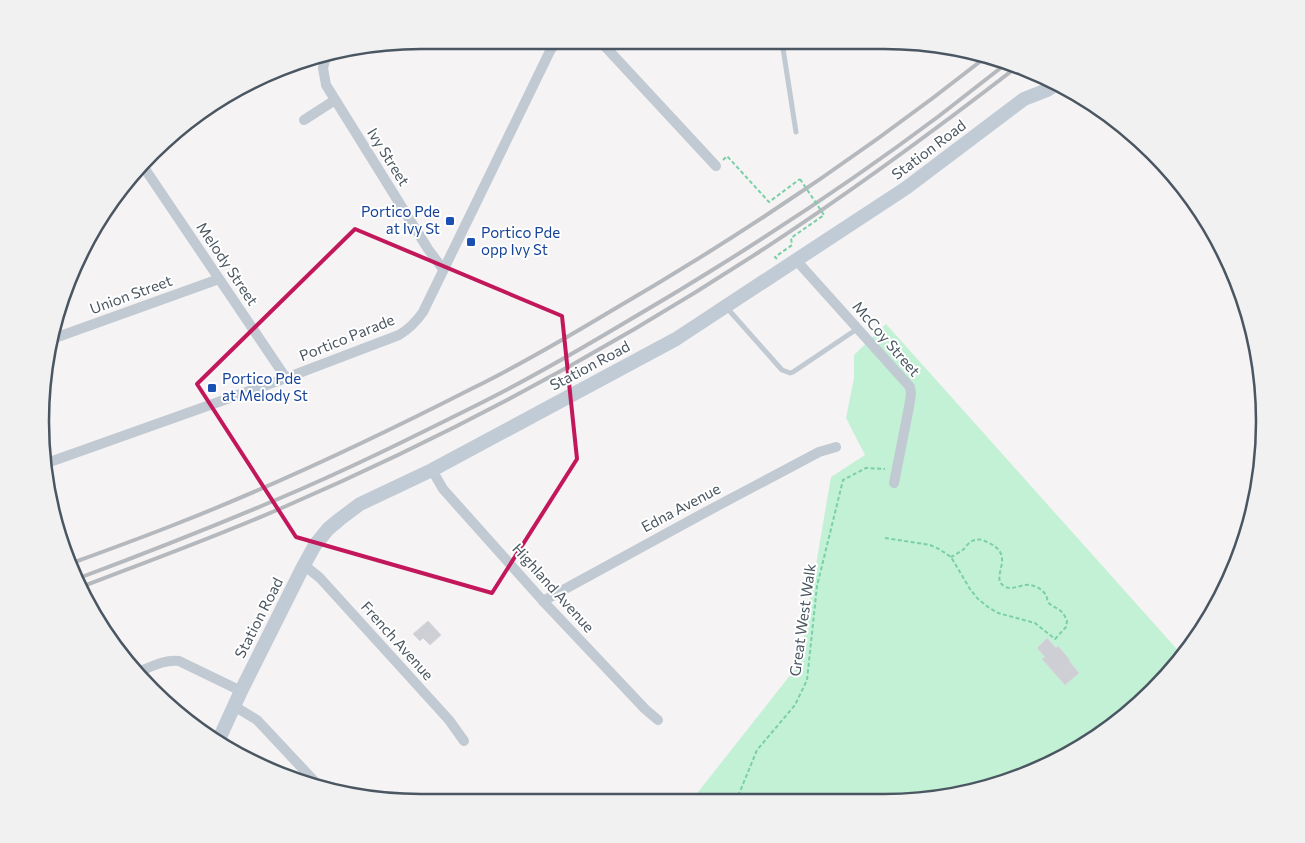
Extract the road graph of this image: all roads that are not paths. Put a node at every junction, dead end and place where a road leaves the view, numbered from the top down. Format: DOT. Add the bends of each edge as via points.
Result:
graph roads {
  1 [pos="551,49"];
  2 [pos="607,49"];
  3 [pos="783,49"];
  4 [pos="325,61"];
  5 [pos="1050,88"];
  6 [pos="335,100"];
  7 [pos="304,120"];
  8 [pos="796,132"];
  9 [pos="716,166"];
  10 [pos="146,171"];
  11 [pos="796,260"];
  12 [pos="444,270"];
  13 [pos="219,279"];
  14 [pos="726,306"];
  15 [pos="857,328"];
  16 [pos="58,338"];
  17 [pos="286,378"];
  18 [pos="836,447"];
  19 [pos="51,461"];
  20 [pos="432,470"];
  21 [pos="894,483"];
  22 [pos="304,565"];
  23 [pos="543,600"];
  24 [pos="144,670"];
  25 [pos="241,691"];
  26 [pos="234,706"];
  27 [pos="658,720"];
  28 [pos="221,735"];
  29 [pos="464,741"];
  30 [pos="310,777"];
  1 -- 12 [label="street, Portico Parade"];
  2 -- 9 [label="street"];
  3 -- 8 [label="lane"];
  4 -- 6 [label="street, Ivy Street" via="326,85"];
  5 -- 11 [label="main road, Station Road" via="1024,99 906,188"];
  6 -- 7 [label="street"];
  6 -- 12 [label="street, Ivy Street"];
  10 -- 13 [label="street, Melody Street"];
  11 -- 14 [label="main road, Station Road"];
  11 -- 15 [label="street, McCoy Street"];
  12 -- 17 [label="street, Portico Parade" via="423,312 409,329"];
  13 -- 16 [label="street, Union Street"];
  13 -- 17 [label="street, Melody Street"];
  14 -- 15 [label="lane" via="782,370 790,373"];
  14 -- 20 [label="main road, Station Road" via="676,339"];
  15 -- 21 [label="street, McCoy Street" via="910,387 910,407"];
  17 -- 19 [label="street, Portico Parade"];
  18 -- 23 [label="street, Edna Avenue" via="819,452"];
  20 -- 22 [label="main road, Station Road" via="360,504 328,529"];
  20 -- 23 [label="street, Highland Avenue" via="443,489"];
  22 -- 25 [label="main road, Station Road"];
  22 -- 29 [label="street, French Avenue" via="320,578"];
  23 -- 27 [label="street, Highland Avenue"];
  24 -- 25 [label="street" via="172,660 179,661"];
  25 -- 26 [label="main road, Station Road"];
  26 -- 28 [label="main road, Station Road"];
  26 -- 30 [label="street" via="257,720"];
}
